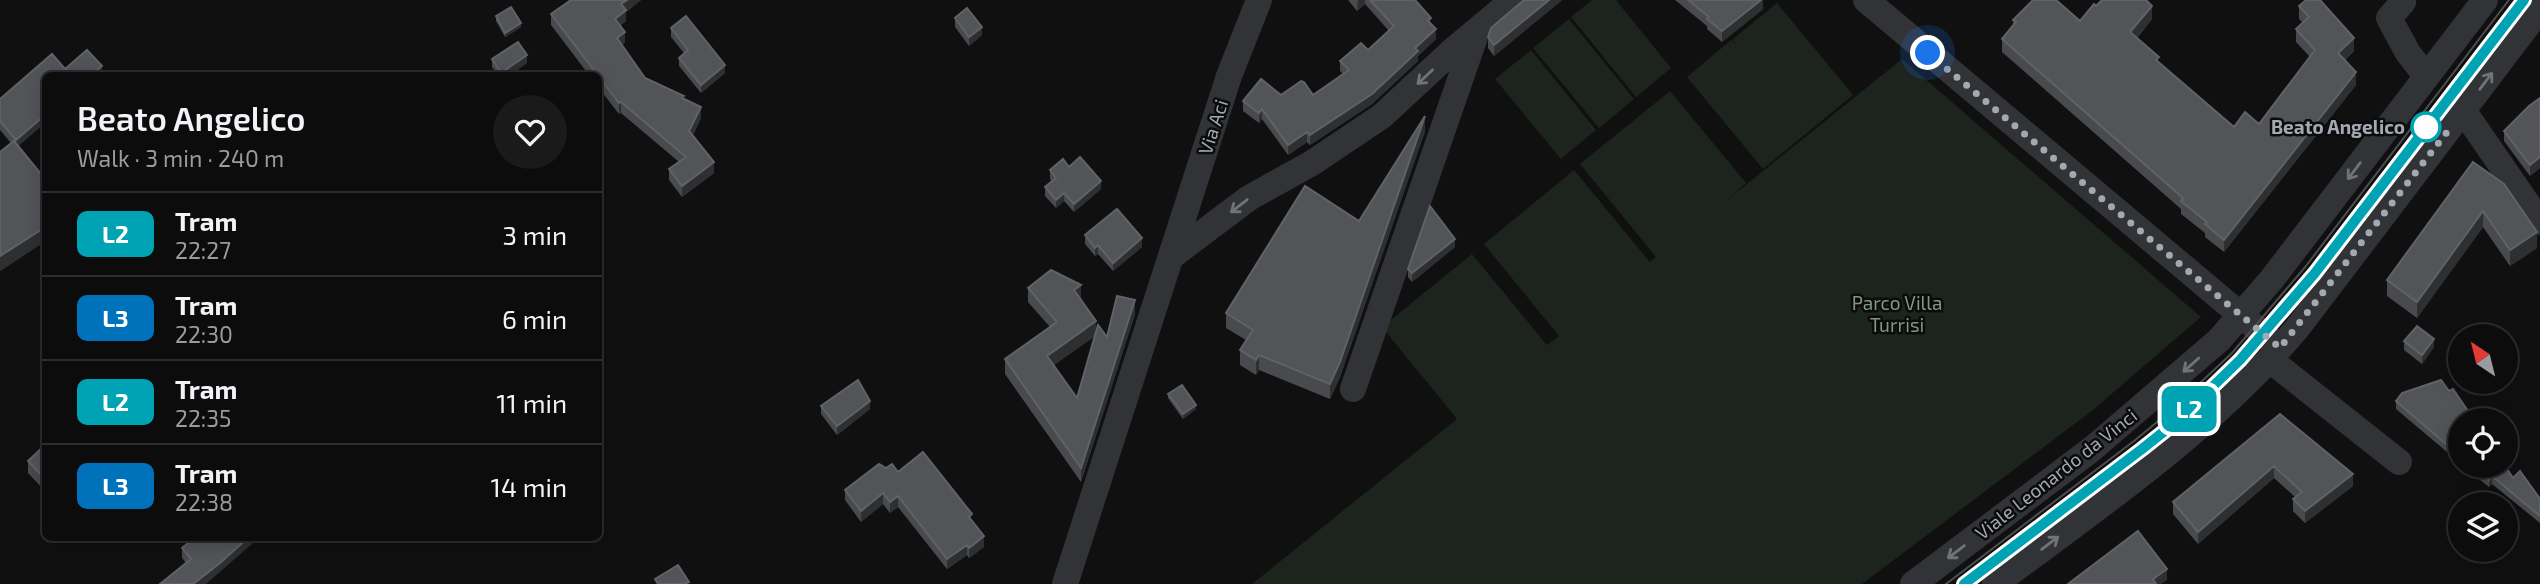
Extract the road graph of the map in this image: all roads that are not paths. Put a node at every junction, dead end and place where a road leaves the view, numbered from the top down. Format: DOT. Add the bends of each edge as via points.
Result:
graph roads {
  1 [pos="1259,0"];
  2 [pos="1513,0"];
  3 [pos="1866,0"];
  4 [pos="2402,0"];
  5 [pos="2485,0"];
  6 [pos="2540,9"];
  7 [pos="1477,31"];
  8 [pos="2426,76"];
  9 [pos="2463,110"];
  10 [pos="2540,222"];
  11 [pos="1172,256"];
  12 [pos="2240,317"];
  13 [pos="2275,354"];
  14 [pos="1353,389"];
  15 [pos="2399,462"];
  16 [pos="1065,584"];
  17 [pos="1913,584"];
  18 [pos="1995,584"];
  1 -- 11 [label="street, Via Aci" via="1229,76"];
  2 -- 7 [label="street"];
  3 -- 12 [label="street"];
  4 -- 8 [label="street" via="2389,18"];
  5 -- 8 [label="street, Viale Leonardo da Vinci"];
  9 -- 6 [label="street, one-way"];
  7 -- 11 [label="street, one-way" via="1382,116 1249,198"];
  7 -- 14 [label="street"];
  8 -- 12 [label="street, Viale Leonardo da Vinci, one-way"];
  9 -- 10 [label="street"];
  9 -- 13 [label="street"];
  11 -- 16 [label="street, Via Aci"];
  12 -- 13 [label="street"];
  12 -- 17 [label="street, Viale Leonardo da Vinci, one-way" via="2092,449"];
  13 -- 15 [label="street"];
  18 -- 13 [label="street, one-way" via="2126,487"];
}
